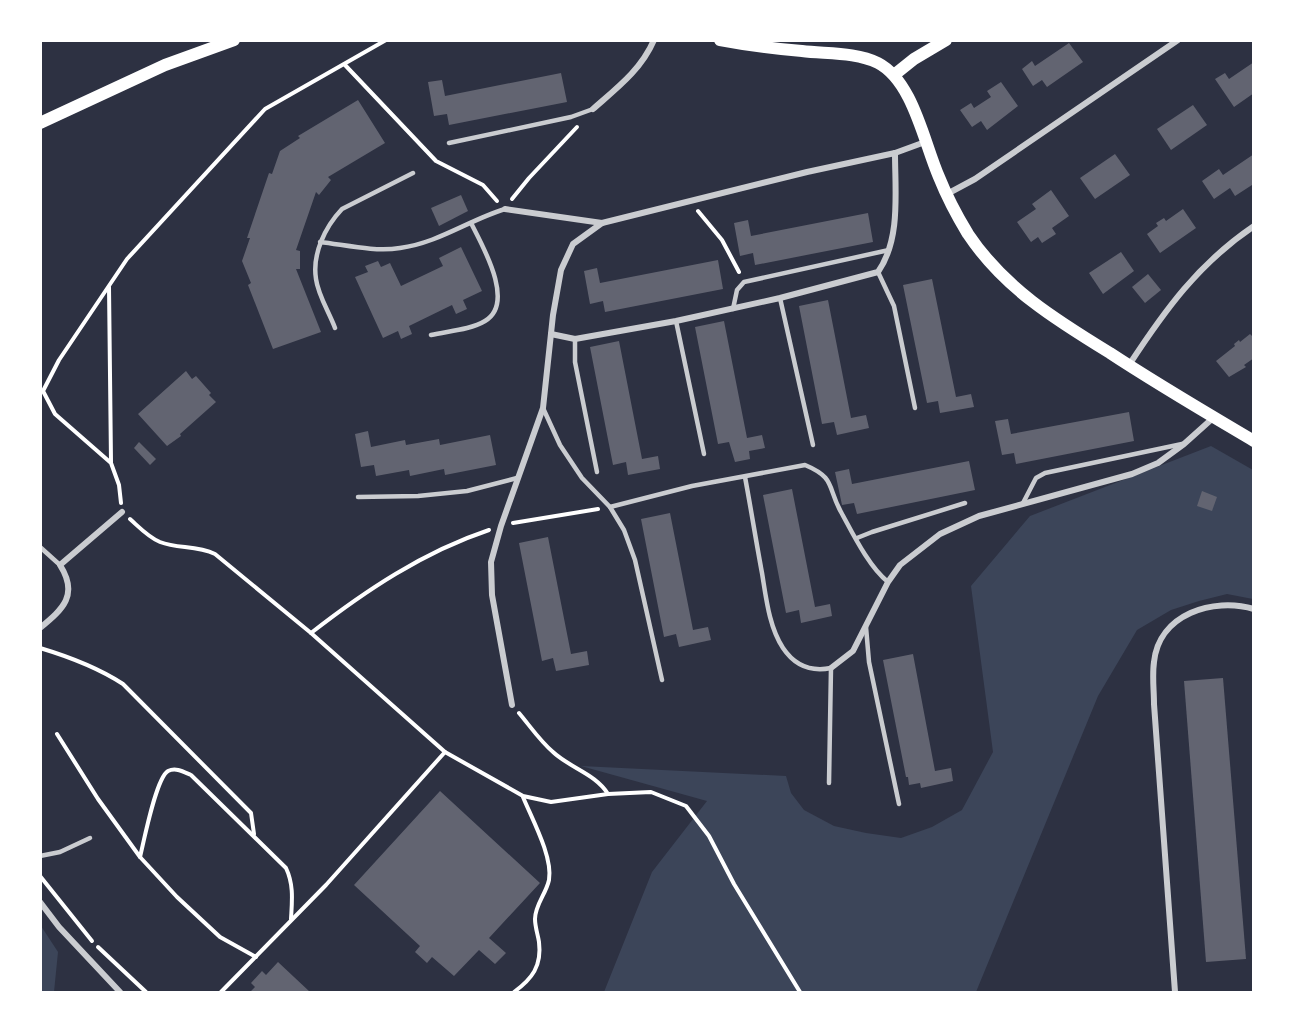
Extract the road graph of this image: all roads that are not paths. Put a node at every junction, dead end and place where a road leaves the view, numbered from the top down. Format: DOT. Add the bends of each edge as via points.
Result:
graph roads {
  1 [pos="234,40"];
  2 [pos="654,40"];
  3 [pos="720,40"];
  4 [pos="946,40"];
  5 [pos="1178,40"];
  6 [pos="894,75"];
  7 [pos="593,109"];
  8 [pos="40,123"];
  9 [pos="925,142"];
  10 [pos="449,143"];
  11 [pos="895,153"];
  12 [pos="412,172"];
  13 [pos="946,194"];
  14 [pos="505,208"];
  15 [pos="471,223"];
  16 [pos="602,223"];
  17 [pos="1254,226"];
  18 [pos="320,242"];
  19 [pos="889,250"];
  20 [pos="878,272"];
  21 [pos="780,298"];
  22 [pos="733,309"];
  23 [pos="676,321"];
  24 [pos="335,328"];
  25 [pos="551,334"];
  26 [pos="431,335"];
  27 [pos="575,339"];
  28 [pos="1128,365"];
  29 [pos="543,408"];
  30 [pos="915,408"];
  31 [pos="1214,417"];
  32 [pos="1254,441"];
  33 [pos="1184,444"];
  34 [pos="813,445"];
  35 [pos="704,454"];
  36 [pos="597,472"];
  37 [pos="745,477"];
  38 [pos="517,478"];
  39 [pos="358,497"];
  40 [pos="965,503"];
  41 [pos="1023,503"];
  42 [pos="610,507"];
  43 [pos="122,512"];
  44 [pos="857,538"];
  45 [pos="40,547"];
  46 [pos="46,552"];
  47 [pos="40,556"];
  48 [pos="60,565"];
  49 [pos="888,582"];
  50 [pos="1254,609"];
  51 [pos="866,627"];
  52 [pos="40,628"];
  53 [pos="831,668"];
  54 [pos="662,680"];
  55 [pos="512,705"];
  56 [pos="829,783"];
  57 [pos="899,804"];
  58 [pos="90,838"];
  59 [pos="40,855"];
  60 [pos="40,902"];
  61 [pos="120,993"];
  62 [pos="1175,993"];
  1 -- 8 [label="main road" via="165,65"];
  2 -- 7 [label="street" via="644,61"];
  3 -- 6 [label="main road" via="857,57 878,63"];
  4 -- 6 [label="main road"];
  5 -- 13 [label="street" via="975,179"];
  6 -- 9 [label="main road" via="911,103"];
  7 -- 10 [label="lane"];
  9 -- 11 [label="street"];
  9 -- 13 [label="main road"];
  11 -- 16 [label="street"];
  11 -- 19 [label="street" via="894,230"];
  12 -- 18 [label="lane" via="342,209"];
  13 -- 28 [label="main road" via="968,234 1011,285"];
  14 -- 15 [label="lane"];
  14 -- 16 [label="street"];
  15 -- 18 [label="lane" via="424,243 401,248"];
  15 -- 26 [label="lane" via="492,263 498,298 496,310 484,322"];
  16 -- 25 [label="street" via="573,244 561,270"];
  17 -- 28 [label="street" via="1198,272 1164,312"];
  18 -- 24 [label="lane" via="315,277"];
  19 -- 20 [label="street"];
  19 -- 22 [label="lane" via="744,282 737,290"];
  20 -- 21 [label="street"];
  20 -- 30 [label="lane" via="894,306"];
  21 -- 22 [label="street"];
  21 -- 34 [label="lane"];
  22 -- 23 [label="street"];
  23 -- 27 [label="street"];
  23 -- 35 [label="lane"];
  25 -- 27 [label="street"];
  25 -- 29 [label="street"];
  27 -- 36 [label="lane" via="575,362"];
  28 -- 31 [label="main road"];
  29 -- 38 [label="street"];
  29 -- 42 [label="lane" via="565,454"];
  31 -- 32 [label="main road"];
  31 -- 33 [label="street"];
  33 -- 41 [label="street" via="1158,463 1132,474"];
  33 -- 41 [label="lane" via="1045,473 1036,478"];
  37 -- 42 [label="lane"];
  37 -- 44 [label="lane" via="805,465 820,471 832,486 839,509"];
  37 -- 53 [label="lane" via="769,610 783,648 805,668"];
  38 -- 39 [label="lane" via="467,491"];
  38 -- 55 [label="street" via="491,562 492,595"];
  40 -- 44 [label="lane"];
  41 -- 49 [label="street" via="979,516 940,534 900,566"];
  42 -- 54 [label="lane" via="635,560"];
  43 -- 48 [label="street"];
  44 -- 49 [label="lane" via="878,574"];
  45 -- 46 [label="lane"];
  46 -- 47 [label="lane"];
  46 -- 48 [label="lane"];
  48 -- 52 [label="street" via="69,587 68,598 62,609"];
  49 -- 51 [label="street"];
  50 -- 62 [label="street" via="1239,605 1208,606 1181,618 1164,633 1154,661"];
  51 -- 53 [label="street" via="853,651"];
  51 -- 57 [label="lane"];
  53 -- 56 [label="lane"];
  58 -- 59 [label="lane" via="60,852"];
  60 -- 61 [label="street"];
}
